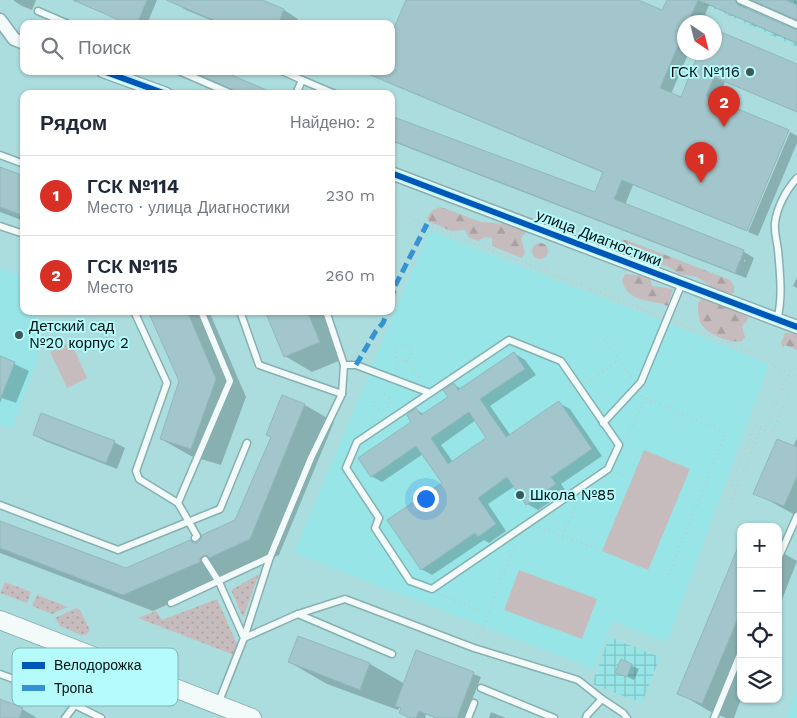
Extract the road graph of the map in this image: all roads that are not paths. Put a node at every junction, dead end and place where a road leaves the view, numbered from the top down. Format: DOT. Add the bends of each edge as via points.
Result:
graph roads {
  1 [pos="740,0"];
  2 [pos="38,11"];
  3 [pos="0,20"];
  4 [pos="59,20"];
  5 [pos="797,25"];
  6 [pos="20,41"];
  7 [pos="128,75"];
  8 [pos="188,75"];
  9 [pos="291,75"];
  10 [pos="302,80"];
  11 [pos="158,90"];
  12 [pos="223,90"];
  13 [pos="298,90"];
  14 [pos="326,90"];
  15 [pos="0,155"];
  16 [pos="20,162"];
  17 [pos="395,175"];
  18 [pos="797,178"];
  19 [pos="0,226"];
  20 [pos="20,233"];
  21 [pos="682,283"];
  22 [pos="136,315"];
  23 [pos="203,315"];
  24 [pos="241,315"];
  25 [pos="327,315"];
  26 [pos="777,320"];
  27 [pos="797,327"];
  28 [pos="344,365"];
  29 [pos="430,393"];
  30 [pos="342,394"];
  31 [pos="603,423"];
  32 [pos="247,443"];
  33 [pos="178,503"];
  34 [pos="0,505"];
  35 [pos="797,516"];
  36 [pos="190,521"];
  37 [pos="195,538"];
  38 [pos="782,550"];
  39 [pos="270,557"];
  40 [pos="205,560"];
  41 [pos="219,582"];
  42 [pos="171,603"];
  43 [pos="298,614"];
  44 [pos="0,620"];
  45 [pos="244,638"];
  46 [pos="72,648"];
  47 [pos="392,654"];
  48 [pos="739,658"];
  49 [pos="0,674"];
  50 [pos="12,679"];
  51 [pos="481,688"];
  52 [pos="178,689"];
  53 [pos="602,699"];
  54 [pos="474,703"];
  55 [pos="218,705"];
  56 [pos="74,706"];
  57 [pos="77,706"];
  58 [pos="65,718"];
  59 [pos="101,718"];
  60 [pos="252,718"];
  61 [pos="468,718"];
  62 [pos="554,718"];
  63 [pos="586,718"];
  64 [pos="627,718"];
  65 [pos="714,718"];
  1 -- 5 [label="lane"];
  2 -- 4 [label="lane"];
  3 -- 6 [label="street" via="14,39"];
  7 -- 11 [label="street"];
  8 -- 12 [label="lane"];
  9 -- 10 [label="lane"];
  10 -- 13 [label="lane"];
  10 -- 14 [label="lane"];
  15 -- 16 [label="lane"];
  17 -- 21 [label="street, улица Диагностики"];
  18 -- 26 [label="lane" via="781,203 775,222 781,307"];
  19 -- 20 [label="lane"];
  21 -- 26 [label="street, улица Диагностики"];
  21 -- 31 [label="lane" via="641,382"];
  22 -- 33 [label="lane" via="167,383 136,471 139,479"];
  23 -- 33 [label="lane" via="230,381"];
  24 -- 30 [label="lane" via="259,365"];
  25 -- 28 [label="lane"];
  26 -- 27 [label="street, улица Диагностики"];
  28 -- 29 [label="lane" via="356,365"];
  28 -- 30 [label="lane"];
  29 -- 31 [label="lane" via="508,340 561,361"];
  29 -- 31 [label="lane" via="357,442 346,468 379,518 376,528 410,580 432,589 608,469 619,445"];
  30 -- 39 [label="lane" via="310,458"];
  32 -- 36 [label="lane" via="220,509"];
  33 -- 36 [label="lane"];
  34 -- 36 [label="lane" via="118,550"];
  35 -- 38 [label="lane"];
  36 -- 37 [label="lane"];
  39 -- 41 [label="lane"];
  39 -- 45 [label="lane"];
  40 -- 41 [label="lane"];
  41 -- 42 [label="lane"];
  41 -- 45 [label="lane"];
  43 -- 45 [label="lane"];
  43 -- 47 [label="lane"];
  43 -- 53 [label="lane" via="345,599 474,648 578,680"];
  44 -- 46 [label="main road"];
  45 -- 55 [label="lane"];
  48 -- 65 [label="lane"];
  49 -- 50 [label="lane"];
  51 -- 62 [label="lane"];
  52 -- 55 [label="main road"];
  53 -- 63 [label="lane"];
  53 -- 64 [label="lane"];
  54 -- 61 [label="lane"];
  55 -- 60 [label="main road"];
  56 -- 58 [label="lane"];
  57 -- 59 [label="lane"];
}
